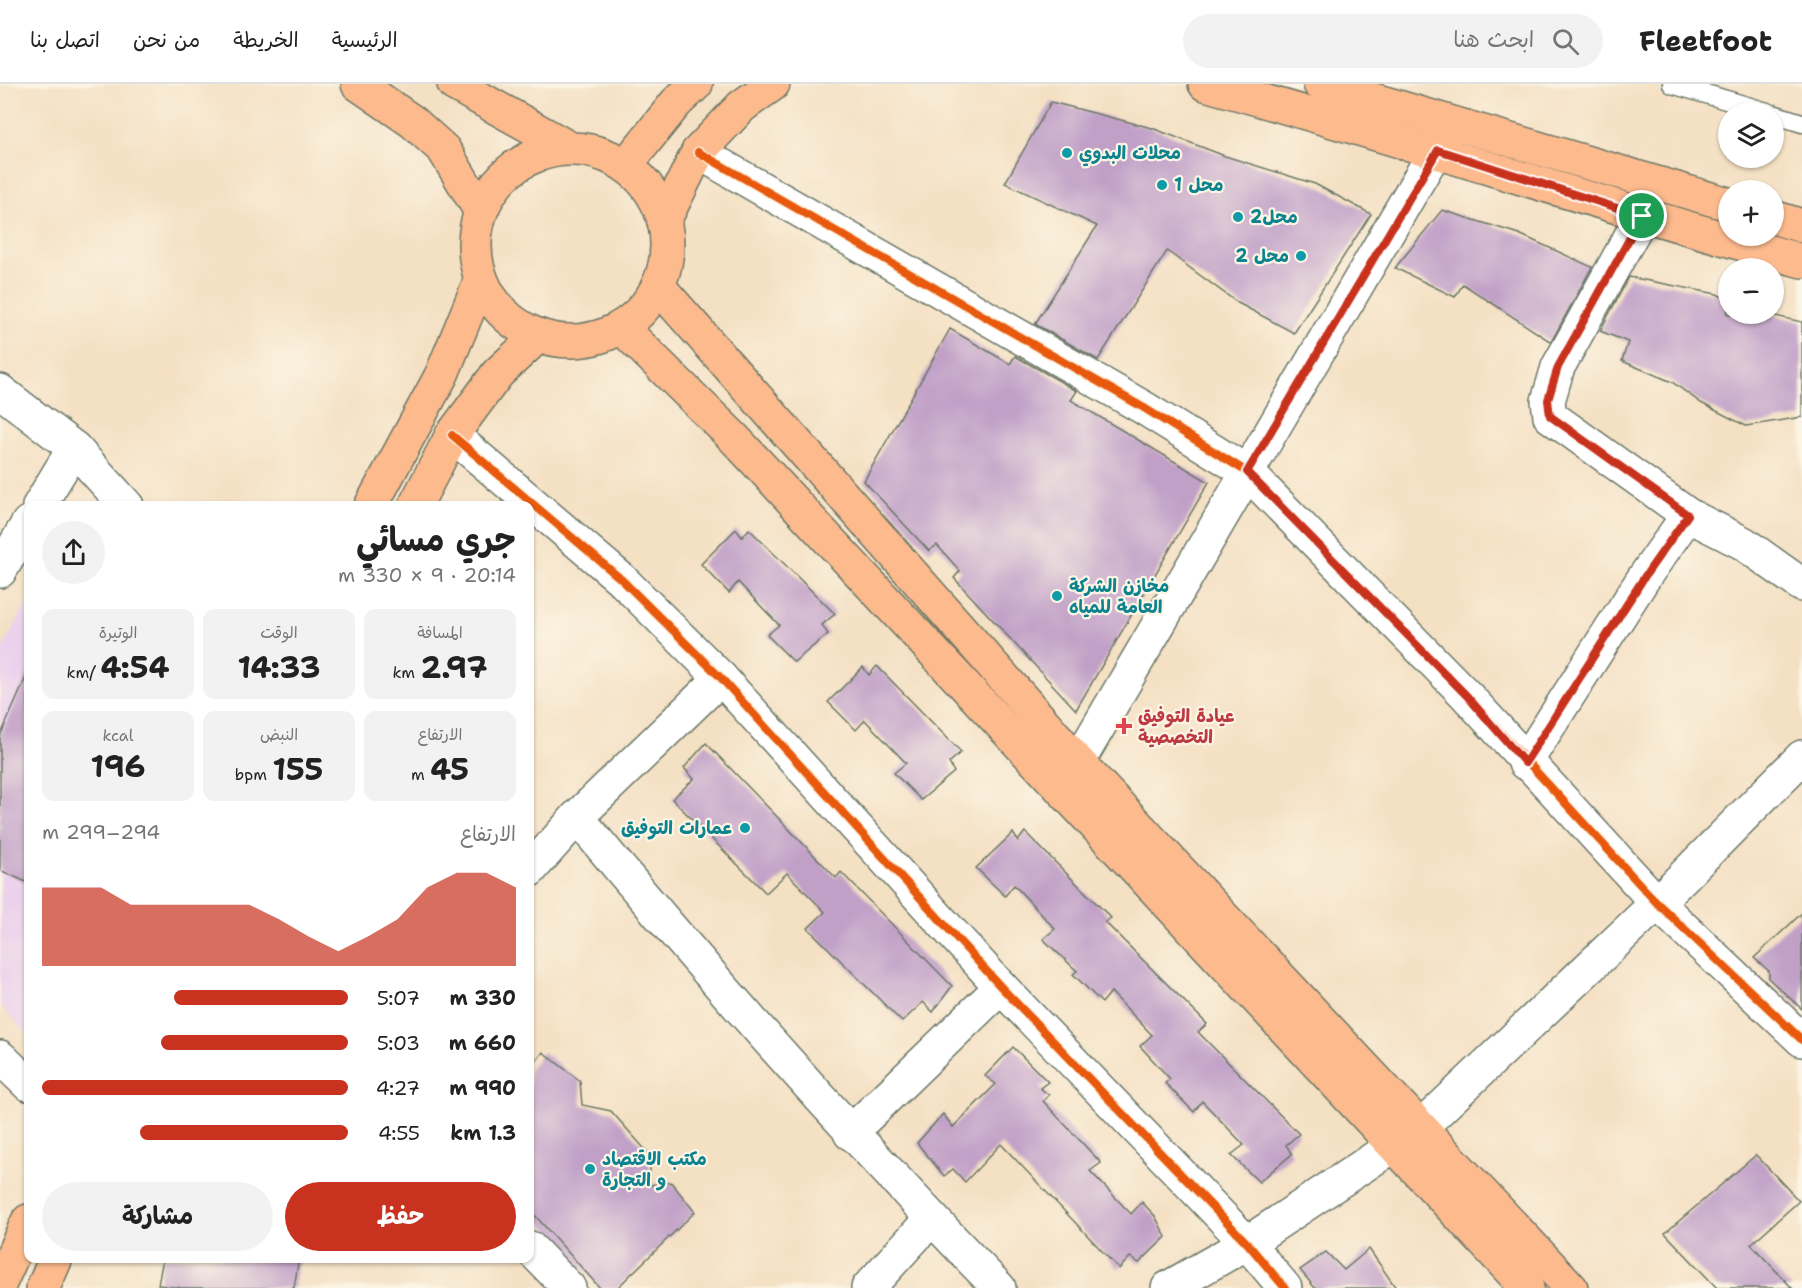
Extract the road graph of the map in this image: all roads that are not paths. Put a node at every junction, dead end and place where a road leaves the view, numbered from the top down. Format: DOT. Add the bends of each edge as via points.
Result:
graph roads {
  1 [pos="358,84"];
  2 [pos="454,84"];
  3 [pos="696,84"];
  4 [pos="773,84"];
  5 [pos="1320,84"];
  6 [pos="1672,84"];
  7 [pos="1221,86"];
  8 [pos="1733,102"];
  9 [pos="1784,117"];
  10 [pos="1452,122"];
  11 [pos="1802,123"];
  12 [pos="569,148"];
  13 [pos="1438,150"];
  14 [pos="698,152"];
  15 [pos="626,165"];
  16 [pos="1718,201"];
  17 [pos="480,210"];
  18 [pos="1642,216"];
  19 [pos="1784,220"];
  20 [pos="664,221"];
  21 [pos="1802,226"];
  22 [pos="1802,261"];
  23 [pos="481,279"];
  24 [pos="658,286"];
  25 [pos="621,327"];
  26 [pos="538,336"];
  27 [pos="0,391"];
  28 [pos="452,435"];
  29 [pos="74,448"];
  30 [pos="1247,472"];
  31 [pos="42,501"];
  32 [pos="122,501"];
  33 [pos="374,501"];
  34 [pos="419,501"];
  35 [pos="529,501"];
  36 [pos="534,505"];
  37 [pos="1688,515"];
  38 [pos="24,529"];
  39 [pos="3,559"];
  40 [pos="1802,585"];
  41 [pos="721,678"];
  42 [pos="1802,757"];
  43 [pos="1078,762"];
  44 [pos="1525,763"];
  45 [pos="577,817"];
  46 [pos="534,865"];
  47 [pos="1657,903"];
  48 [pos="1001,987"];
  49 [pos="1802,1040"];
  50 [pos="0,1058"];
  51 [pos="24,1080"];
  52 [pos="850,1133"];
  53 [pos="1408,1137"];
  54 [pos="932,1219"];
  55 [pos="24,1230"];
  56 [pos="1247,1243"];
  57 [pos="534,1252"];
  58 [pos="54,1263"];
  59 [pos="0,1283"];
  60 [pos="43,1288"];
  61 [pos="569,1288"];
  62 [pos="868,1288"];
  63 [pos="999,1288"];
  64 [pos="1168,1288"];
  65 [pos="1285,1288"];
  66 [pos="1527,1288"];
  67 [pos="1571,1288"];
  1 -- 17 [label="main road" via="413,122 444,150"];
  2 -- 12 [label="main road"];
  3 -- 15 [label="main road"];
  4 -- 14 [label="main road" via="742,106"];
  5 -- 10 [label="main road"];
  6 -- 8 [label="lane"];
  7 -- 13 [label="main road"];
  9 -- 11 [label="lane"];
  10 -- 13 [label="street"];
  10 -- 16 [label="main road"];
  12 -- 15 [label="main road" via="598,152"];
  12 -- 17 [label="main road" via="532,156 501,178"];
  13 -- 18 [label="main road"];
  13 -- 30 [label="street"];
  14 -- 20 [label="main road"];
  14 -- 30 [label="street" via="1144,408"];
  15 -- 20 [label="main road" via="650,189"];
  17 -- 23 [label="main road" via="474,244"];
  18 -- 22 [label="main road"];
  18 -- 37 [label="street" via="1558,367 1548,400 1550,416"];
  19 -- 21 [label="main road"];
  20 -- 24 [label="main road" via="665,265"];
  23 -- 26 [label="main road" via="494,304 514,323"];
  23 -- 33 [label="main road" via="442,374"];
  24 -- 25 [label="main road" via="642,309"];
  24 -- 43 [label="main road"];
  25 -- 26 [label="main road" via="585,339 566,341"];
  25 -- 53 [label="main road" via="734,438"];
  26 -- 28 [label="main road" via="498,373"];
  27 -- 29 [label="street"];
  28 -- 34 [label="main road"];
  28 -- 35 [label="street"];
  29 -- 31 [label="street"];
  29 -- 32 [label="street"];
  30 -- 43 [label="street"];
  30 -- 44 [label="street" via="1467,696"];
  36 -- 41 [label="street" via="621,579"];
  37 -- 40 [label="street" via="1743,543"];
  37 -- 44 [label="street"];
  38 -- 39 [label="street"];
  41 -- 45 [label="street"];
  41 -- 48 [label="street"];
  42 -- 47 [label="street"];
  43 -- 53 [label="main road"];
  44 -- 47 [label="street"];
  45 -- 46 [label="street"];
  45 -- 52 [label="street" via="686,949"];
  47 -- 49 [label="street"];
  47 -- 53 [label="street"];
  48 -- 52 [label="street"];
  48 -- 56 [label="street"];
  50 -- 51 [label="street"];
  52 -- 54 [label="street"];
  53 -- 56 [label="street"];
  53 -- 66 [label="main road"];
  53 -- 67 [label="main road"];
  54 -- 62 [label="street"];
  54 -- 63 [label="street"];
  55 -- 59 [label="main road"];
  56 -- 64 [label="street"];
  56 -- 65 [label="street"];
  57 -- 61 [label="street"];
  58 -- 60 [label="main road"];
}
